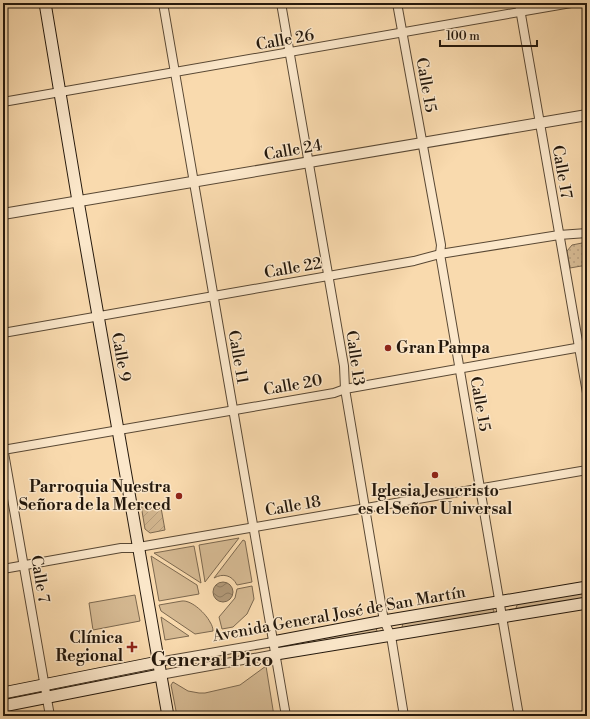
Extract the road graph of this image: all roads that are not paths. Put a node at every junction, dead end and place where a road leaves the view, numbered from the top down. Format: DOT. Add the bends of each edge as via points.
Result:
graph roads {
  1 [pos="45,3"];
  2 [pos="163,3"];
  3 [pos="282,3"];
  4 [pos="397,3"];
  5 [pos="519,3"];
  6 [pos="571,3"];
  7 [pos="521,12"];
  8 [pos="402,33"];
  9 [pos="290,53"];
  10 [pos="175,73"];
  11 [pos="60,93"];
  12 [pos="3,102"];
  13 [pos="587,115"];
  14 [pos="539,123"];
  15 [pos="421,143"];
  16 [pos="309,162"];
  17 [pos="194,182"];
  18 [pos="78,201"];
  19 [pos="3,214"];
  20 [pos="587,233"];
  21 [pos="559,235"];
  22 [pos="440,254"];
  23 [pos="329,276"];
  24 [pos="214,296"];
  25 [pos="98,316"];
  26 [pos="3,333"];
  27 [pos="583,347"];
  28 [pos="460,369"];
  29 [pos="345,389"];
  30 [pos="587,393"];
  31 [pos="233,410"];
  32 [pos="118,430"];
  33 [pos="3,449"];
  34 [pos="587,470"];
  35 [pos="480,488"];
  36 [pos="365,508"];
  37 [pos="254,527"];
  38 [pos="138,548"];
  39 [pos="23,566"];
  40 [pos="3,569"];
  41 [pos="587,587"];
  42 [pos="499,602"];
  43 [pos="587,603"];
  44 [pos="502,617"];
  45 [pos="384,621"];
  46 [pos="391,636"];
  47 [pos="273,642"];
  48 [pos="276,654"];
  49 [pos="158,662"];
  50 [pos="160,675"];
  51 [pos="44,685"];
  52 [pos="3,693"];
  53 [pos="47,698"];
  54 [pos="3,706"];
  55 [pos="50,716"];
  56 [pos="168,716"];
  57 [pos="286,716"];
  58 [pos="404,716"];
  59 [pos="519,716"];
  1 -- 11 [label="main road, Calle 9"];
  2 -- 10 [label="street, Calle 11"];
  3 -- 9 [label="street, Calle 13"];
  4 -- 8 [label="street, Calle 15"];
  5 -- 7 [label="street, Calle 17"];
  6 -- 7 [label="street, Calle 26"];
  7 -- 8 [label="street, Calle 26"];
  7 -- 14 [label="street, Calle 17"];
  8 -- 9 [label="street, Calle 26"];
  8 -- 15 [label="street, Calle 15"];
  9 -- 10 [label="street, Calle 26"];
  9 -- 16 [label="street, Calle 13"];
  10 -- 11 [label="street, Calle 26"];
  10 -- 17 [label="street, Calle 11"];
  11 -- 12 [label="street, Calle 26"];
  11 -- 18 [label="main road, Calle 9"];
  13 -- 14 [label="street, Calle 24"];
  14 -- 15 [label="street, Calle 24"];
  14 -- 21 [label="street, Calle 17"];
  15 -- 16 [label="street, Calle 24"];
  15 -- 22 [label="street, Calle 15" via="441,245"];
  16 -- 17 [label="street, Calle 24"];
  16 -- 23 [label="street, Calle 13"];
  17 -- 18 [label="street, Calle 24"];
  17 -- 24 [label="street, Calle 11"];
  18 -- 19 [label="street, Calle 24"];
  18 -- 25 [label="main road, Calle 9"];
  20 -- 21 [label="street, Calle 22"];
  21 -- 22 [label="street, Calle 22"];
  21 -- 27 [label="street, Calle 17"];
  22 -- 23 [label="street, Calle 22"];
  22 -- 28 [label="street, Calle 15"];
  23 -- 24 [label="street, Calle 22"];
  23 -- 29 [label="street, Calle 13" via="344,366"];
  24 -- 25 [label="street, Calle 22"];
  24 -- 31 [label="street, Calle 11"];
  25 -- 26 [label="street, Calle 22"];
  25 -- 32 [label="main road, Calle 9"];
  27 -- 28 [label="street, Calle 20"];
  27 -- 30 [label="street, Calle 17"];
  28 -- 29 [label="street, Calle 20"];
  28 -- 35 [label="street, Calle 15"];
  29 -- 31 [label="street, Calle 20"];
  29 -- 36 [label="street, Calle 13"];
  31 -- 32 [label="street, Calle 20"];
  31 -- 37 [label="street, Calle 11"];
  32 -- 33 [label="street, Calle 20"];
  32 -- 38 [label="main road, Calle 9"];
  33 -- 39 [label="street, Calle 7"];
  34 -- 35 [label="street, Calle 18"];
  35 -- 36 [label="street, Calle 18"];
  35 -- 42 [label="street, Calle 15"];
  36 -- 37 [label="street, Calle 18"];
  36 -- 45 [label="street, Calle 13"];
  37 -- 38 [label="street, Calle 18"];
  37 -- 47 [label="street, Calle 11"];
  38 -- 39 [label="street, Calle 18" via="121,548"];
  38 -- 49 [label="main road, Calle 9"];
  39 -- 40 [label="street, Calle 18"];
  39 -- 51 [label="street, Calle 7"];
  41 -- 42 [label="main road, Avenida General José de San Martín"];
  42 -- 44 [label="street, Calle 15"];
  42 -- 45 [label="main road, Avenida General José de San Martín"];
  43 -- 44 [label="main road, Avenida General José de San Martín"];
  44 -- 46 [label="main road, Avenida General José de San Martín"];
  44 -- 59 [label="street, Calle 15"];
  45 -- 46 [label="street, Calle 13"];
  45 -- 47 [label="main road, Avenida General José de San Martín"];
  46 -- 48 [label="main road, Avenida General José de San Martín"];
  46 -- 58 [label="street, Calle 13"];
  47 -- 48 [label="street, Calle 11"];
  47 -- 49 [label="street, Avenida General José de San Martín"];
  48 -- 50 [label="street, Avenida General José de San Martín"];
  48 -- 57 [label="street, Calle 11"];
  49 -- 50 [label="main road, Calle 9"];
  49 -- 51 [label="main road, Avenida General José de San Martín"];
  50 -- 53 [label="main road, Avenida General José de San Martín"];
  50 -- 56 [label="main road, Calle 9"];
  51 -- 52 [label="main road, Avenida General José de San Martín"];
  51 -- 53 [label="street, Calle 7"];
  53 -- 54 [label="main road, Avenida General José de San Martín"];
  53 -- 55 [label="street, Calle 7"];
}
